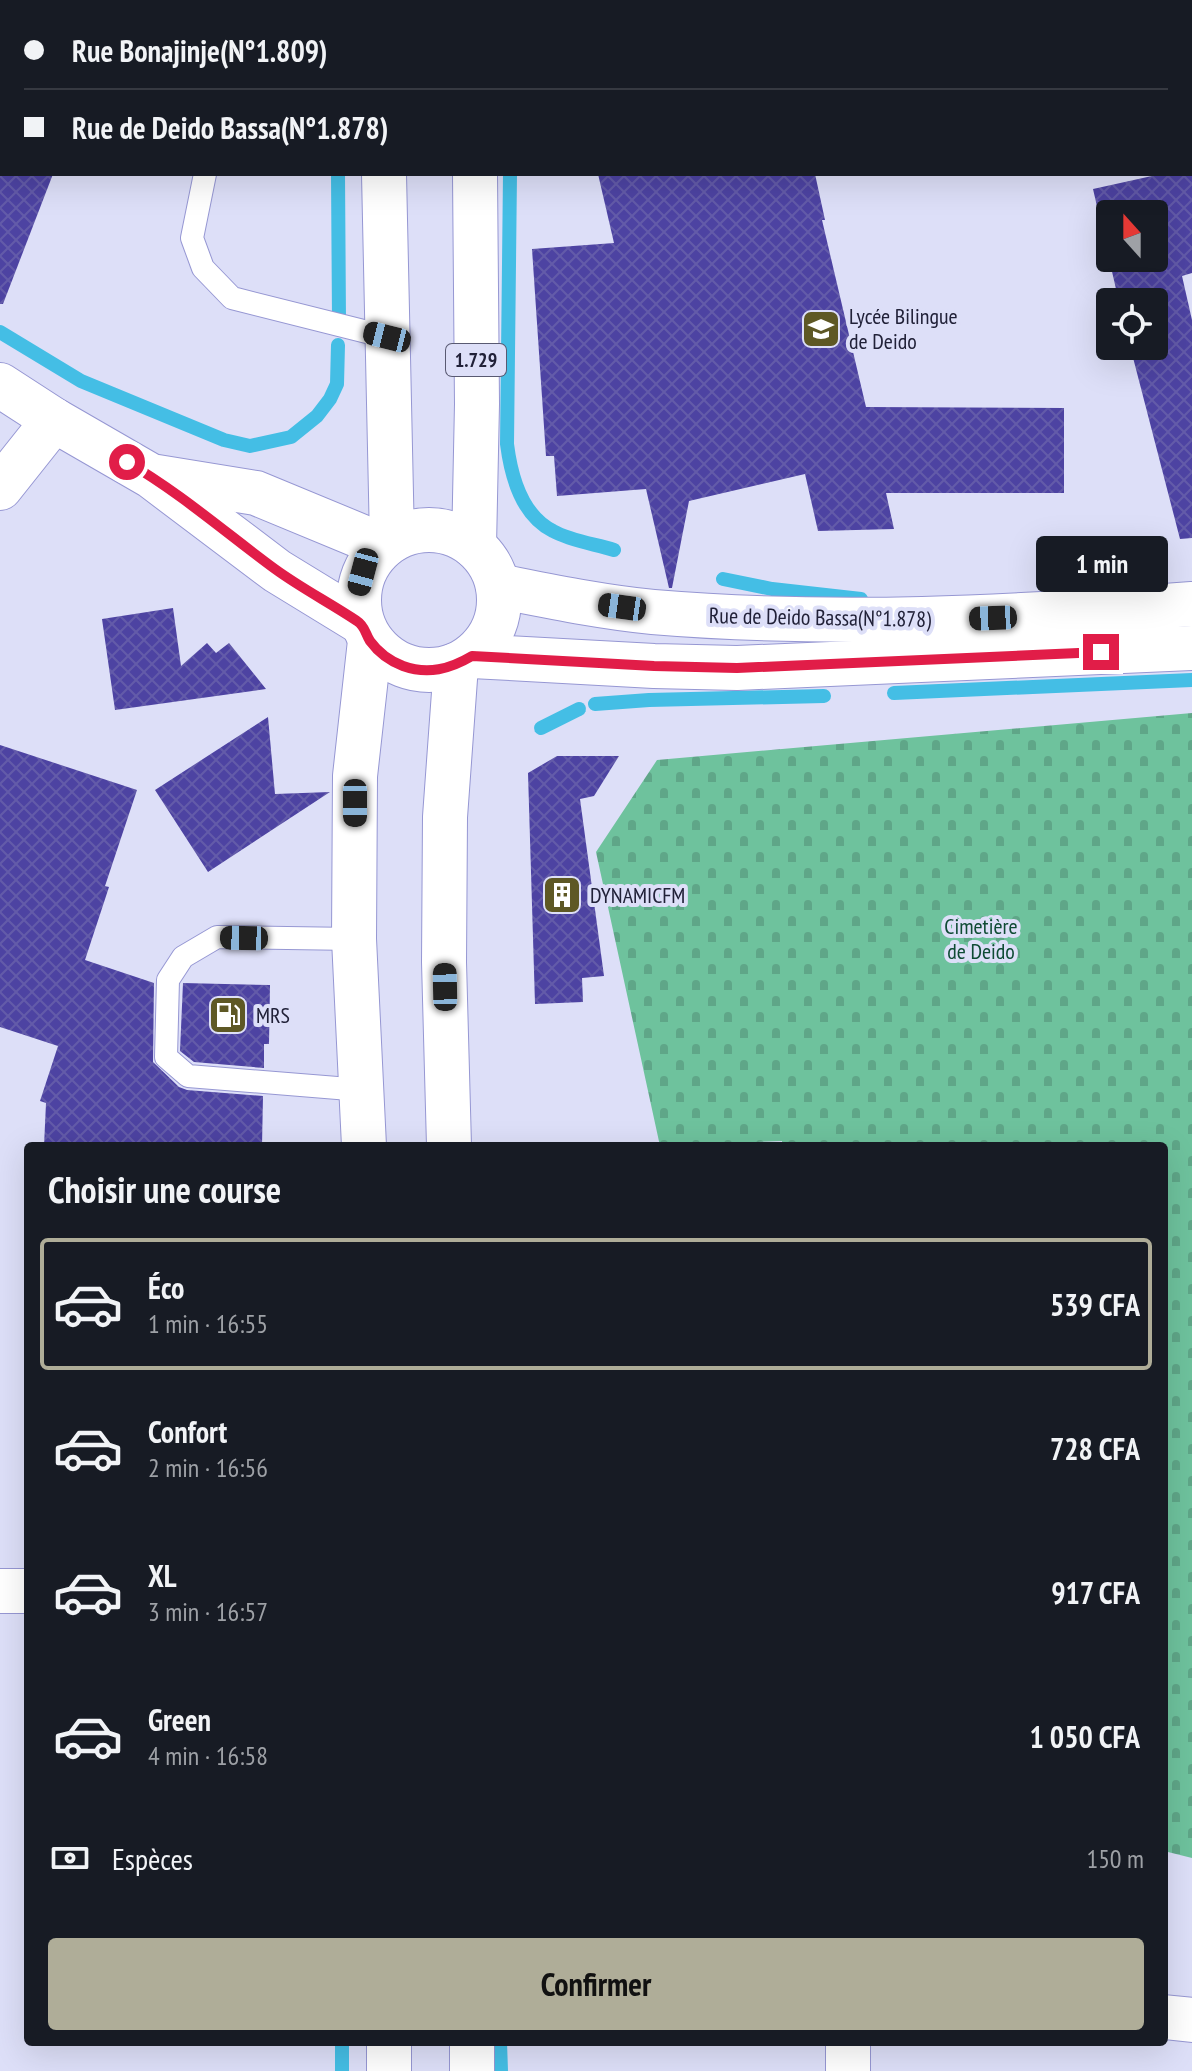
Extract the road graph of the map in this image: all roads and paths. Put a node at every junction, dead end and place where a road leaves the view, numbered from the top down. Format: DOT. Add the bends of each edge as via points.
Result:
graph roads {
  1 [pos="205,176"];
  2 [pos="384,176"];
  3 [pos="475,176"];
  4 [pos="387,337"];
  5 [pos="0,385"];
  6 [pos="54,420"];
  7 [pos="151,476"];
  8 [pos="0,488"];
  9 [pos="388,543"];
  10 [pos="474,546"];
  11 [pos="498,586"];
  12 [pos="1192,604"];
  13 [pos="366,632"];
  14 [pos="1192,648"];
  15 [pos="464,661"];
  16 [pos="354,939"];
  17 [pos="362,1090"];
  18 [pos="364,1142"];
  19 [pos="449,1142"];
  20 [pos="0,1591"];
  21 [pos="24,1591"];
  22 [pos="1168,2017"];
  23 [pos="1192,2020"];
  24 [pos="389,2046"];
  25 [pos="472,2046"];
  26 [pos="848,2046"];
  27 [pos="389,2071"];
  28 [pos="472,2071"];
  29 [pos="848,2071"];
  1 -- 4 [label="lane" via="192,238 203,268 232,298"];
  2 -- 4 [label="main road"];
  3 -- 10 [label="main road, 1.729"];
  4 -- 9 [label="main road"];
  5 -- 6 [label="main road"];
  6 -- 7 [label="main road"];
  6 -- 8 [label="main road"];
  7 -- 9 [label="main road" via="256,493"];
  7 -- 13 [label="main road"];
  9 -- 10 [label="main road" via="426,530"];
  9 -- 13 [label="main road" via="363,572 358,607"];
  10 -- 11 [label="main road" via="492,568"];
  11 -- 12 [label="main road, Rue de Deido Bassa(N°1.878)" via="651,611 850,621 1025,617"];
  11 -- 15 [label="main road" via="495,624 486,641"];
  13 -- 15 [label="main road" via="383,655 418,671"];
  13 -- 16 [label="main road" via="355,776"];
  14 -- 15 [label="main road, Rue de Deido Bassa(N°1.878)" via="737,668"];
  15 -- 19 [label="main road" via="445,817"];
  16 -- 17 [label="main road"];
  16 -- 17 [label="lane" via="217,937 183,957 168,980 166,1057 188,1076"];
  17 -- 18 [label="main road"];
  20 -- 21 [label="main road"];
  22 -- 23 [label="main road"];
  24 -- 27 [label="main road"];
  25 -- 28 [label="main road"];
  26 -- 29 [label="main road"];
}
